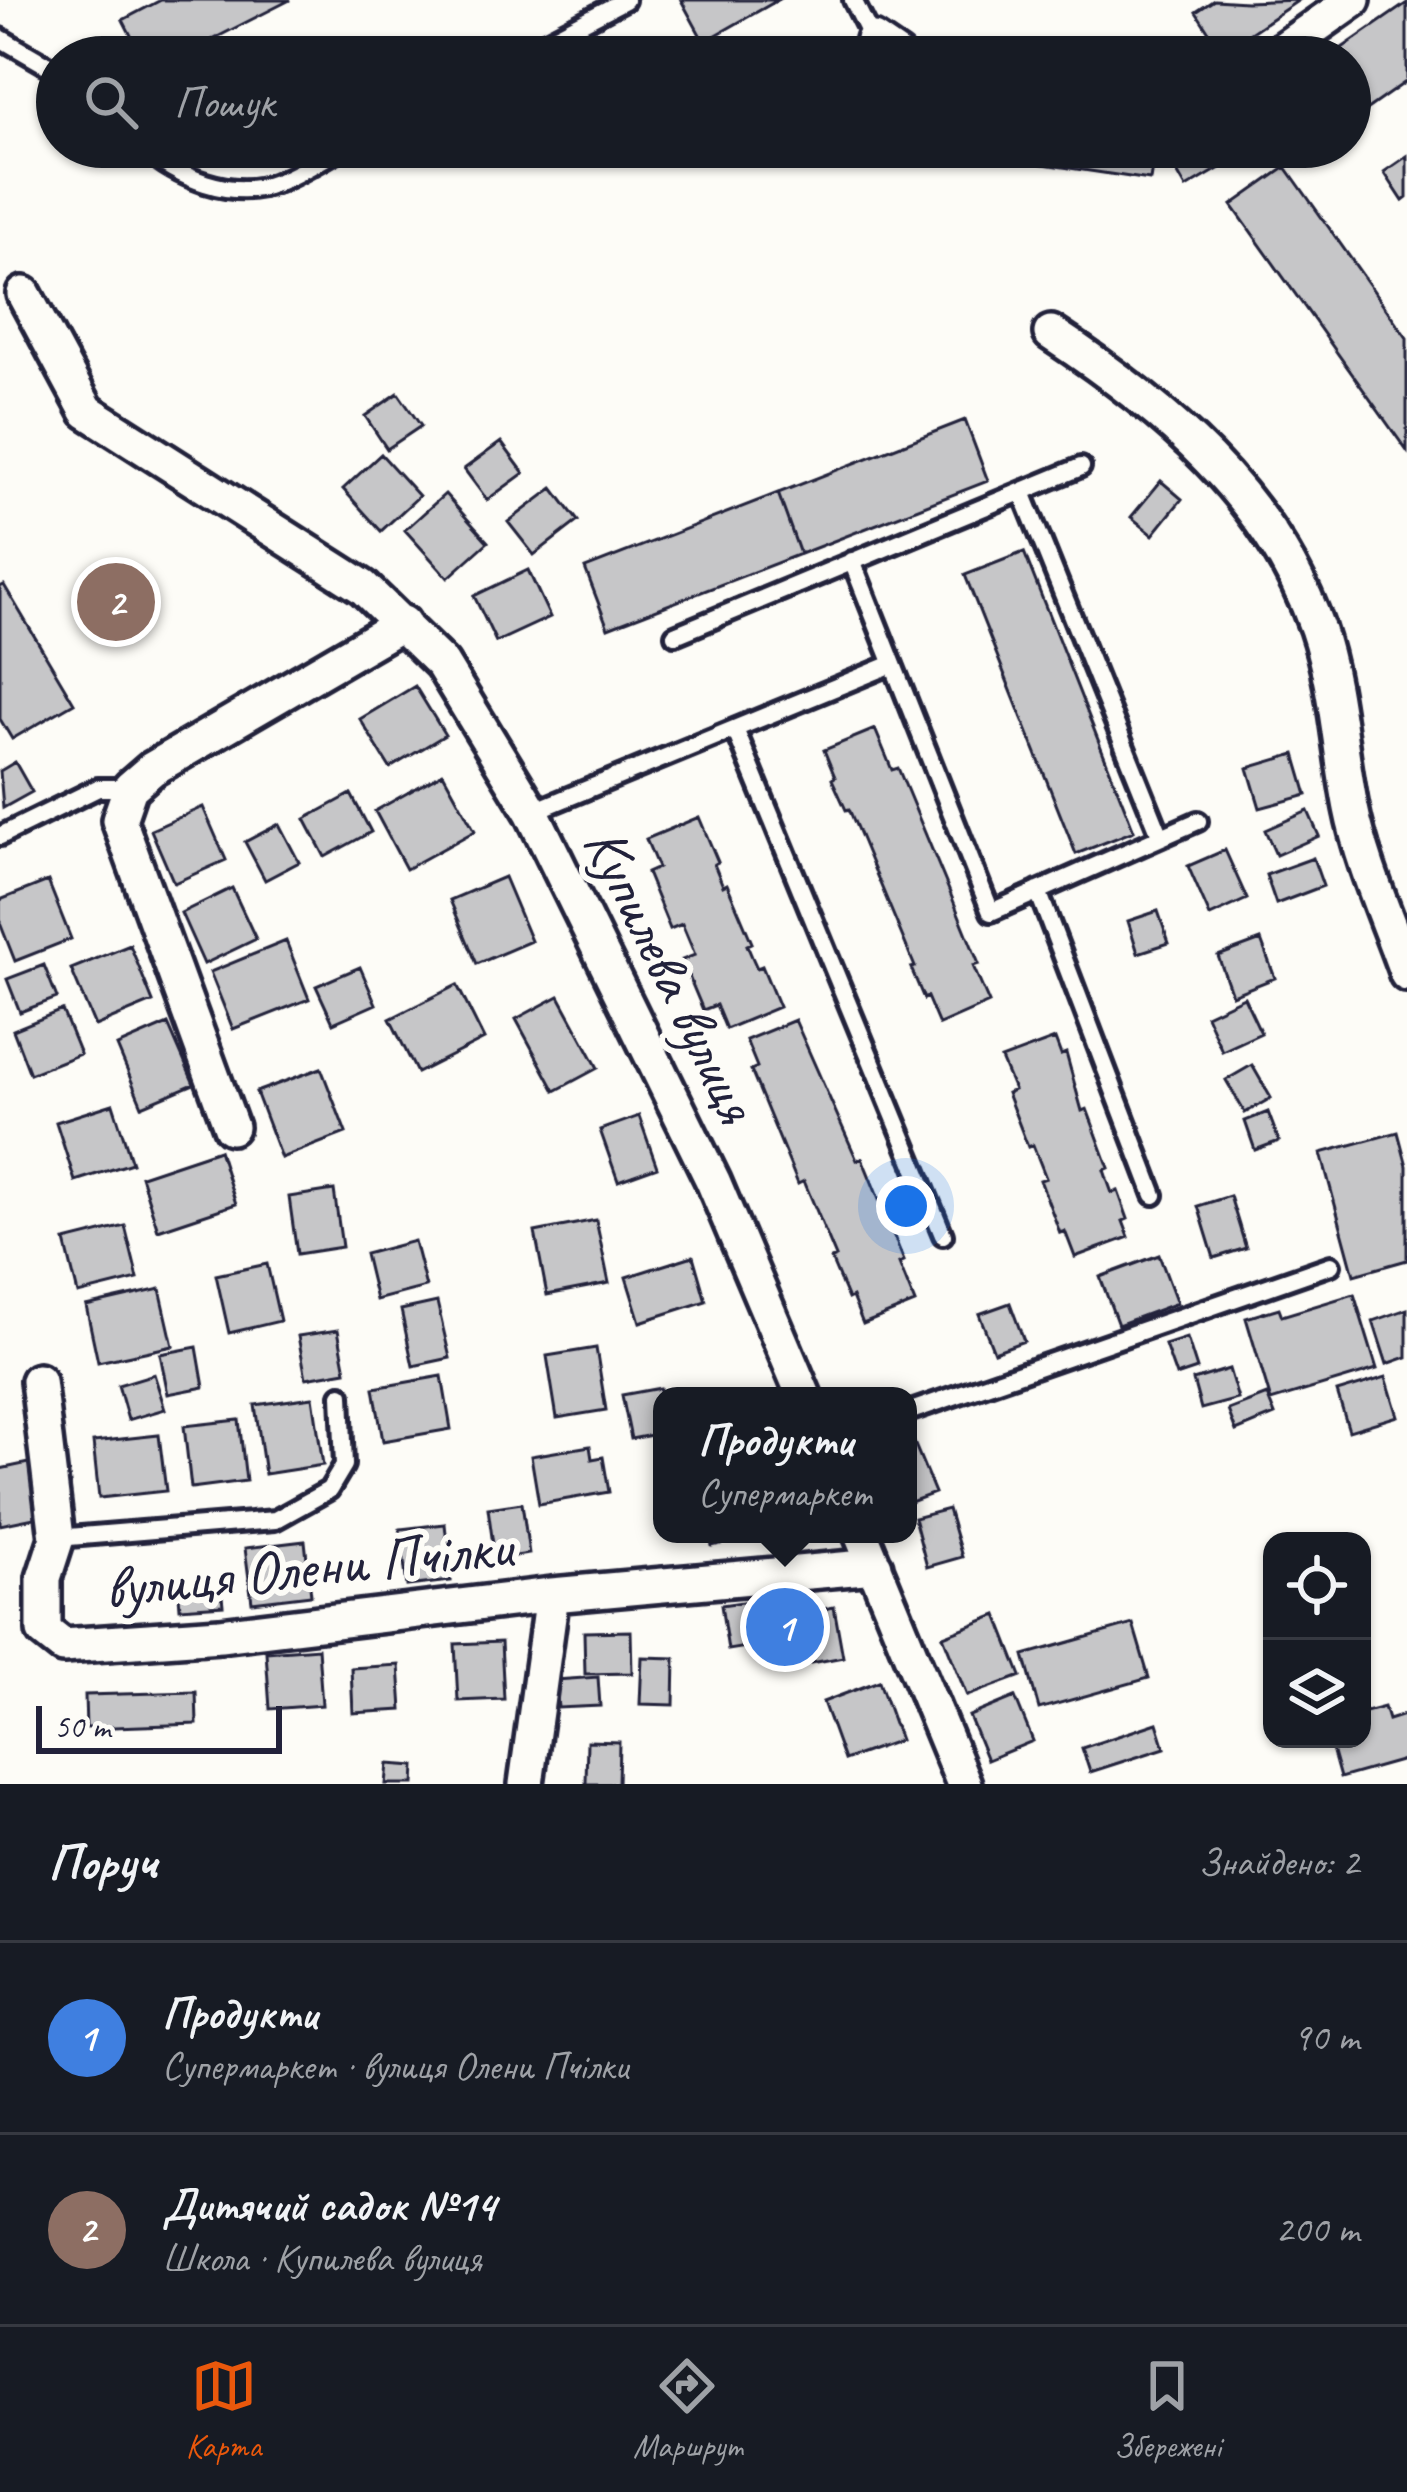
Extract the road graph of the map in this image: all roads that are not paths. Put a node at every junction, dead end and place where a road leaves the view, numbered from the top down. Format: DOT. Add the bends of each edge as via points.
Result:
graph roads {
  1 [pos="625,0"];
  2 [pos="853,0"];
  3 [pos="1353,0"];
  4 [pos="556,36"];
  5 [pos="877,36"];
  6 [pos="1302,36"];
  7 [pos="0,38"];
  8 [pos="36,59"];
  9 [pos="172,168"];
  10 [pos="305,168"];
  11 [pos="24,294"];
  12 [pos="1051,333"];
  13 [pos="1081,467"];
  14 [pos="1022,491"];
  15 [pos="852,561"];
  16 [pos="403,622"];
  17 [pos="675,635"];
  18 [pos="890,665"];
  19 [pos="735,729"];
  20 [pos="130,788"];
  21 [pos="532,812"];
  22 [pos="1198,821"];
  23 [pos="0,836"];
  24 [pos="1161,837"];
  25 [pos="1039,891"];
  26 [pos="1407,974"];
  27 [pos="231,1127"];
  28 [pos="1154,1195"];
  29 [pos="943,1235"];
  30 [pos="1331,1265"];
  31 [pos="38,1382"];
  32 [pos="800,1387"];
  33 [pos="341,1396"];
  34 [pos="917,1409"];
  35 [pos="57,1538"];
  36 [pos="866,1543"];
  37 [pos="875,1566"];
  38 [pos="552,1595"];
  39 [pos="526,1784"];
  40 [pos="964,1784"];
  1 -- 4 [label="lane"];
  2 -- 5 [label="lane"];
  3 -- 6 [label="street"];
  7 -- 8 [label="lane"];
  9 -- 10 [label="lane" via="225,189 272,185"];
  11 -- 16 [label="street, Купилева вулиця" via="87,411 363,587"];
  12 -- 26 [label="street" via="1185,431 1281,554 1333,681 1352,812"];
  13 -- 14 [label="lane"];
  14 -- 15 [label="lane"];
  14 -- 24 [label="lane"];
  15 -- 17 [label="lane"];
  15 -- 18 [label="lane"];
  16 -- 20 [label="street"];
  16 -- 21 [label="street, Купилева вулиця" via="442,664"];
  18 -- 19 [label="lane"];
  18 -- 25 [label="lane" via="991,912"];
  19 -- 21 [label="lane"];
  19 -- 29 [label="lane"];
  20 -- 23 [label="lane" via="98,788"];
  20 -- 27 [label="street" via="119,820"];
  21 -- 32 [label="street, Купилева вулиця" via="713,1181"];
  22 -- 24 [label="lane"];
  24 -- 25 [label="lane"];
  25 -- 28 [label="lane"];
  30 -- 34 [label="lane"];
  31 -- 35 [label="street, вулиця Олени Пчілки"];
  33 -- 35 [label="lane" via="344,1465 329,1490 275,1520"];
  35 -- 38 [label="street, вулиця Олени Пчілки" via="44,1578 44,1631 63,1646"];
  36 -- 37 [label="street"];
  37 -- 38 [label="street, вулиця Олени Пчілки"];
  37 -- 40 [label="street"];
  38 -- 39 [label="street, вулиця Олени Пчілки"];
}
